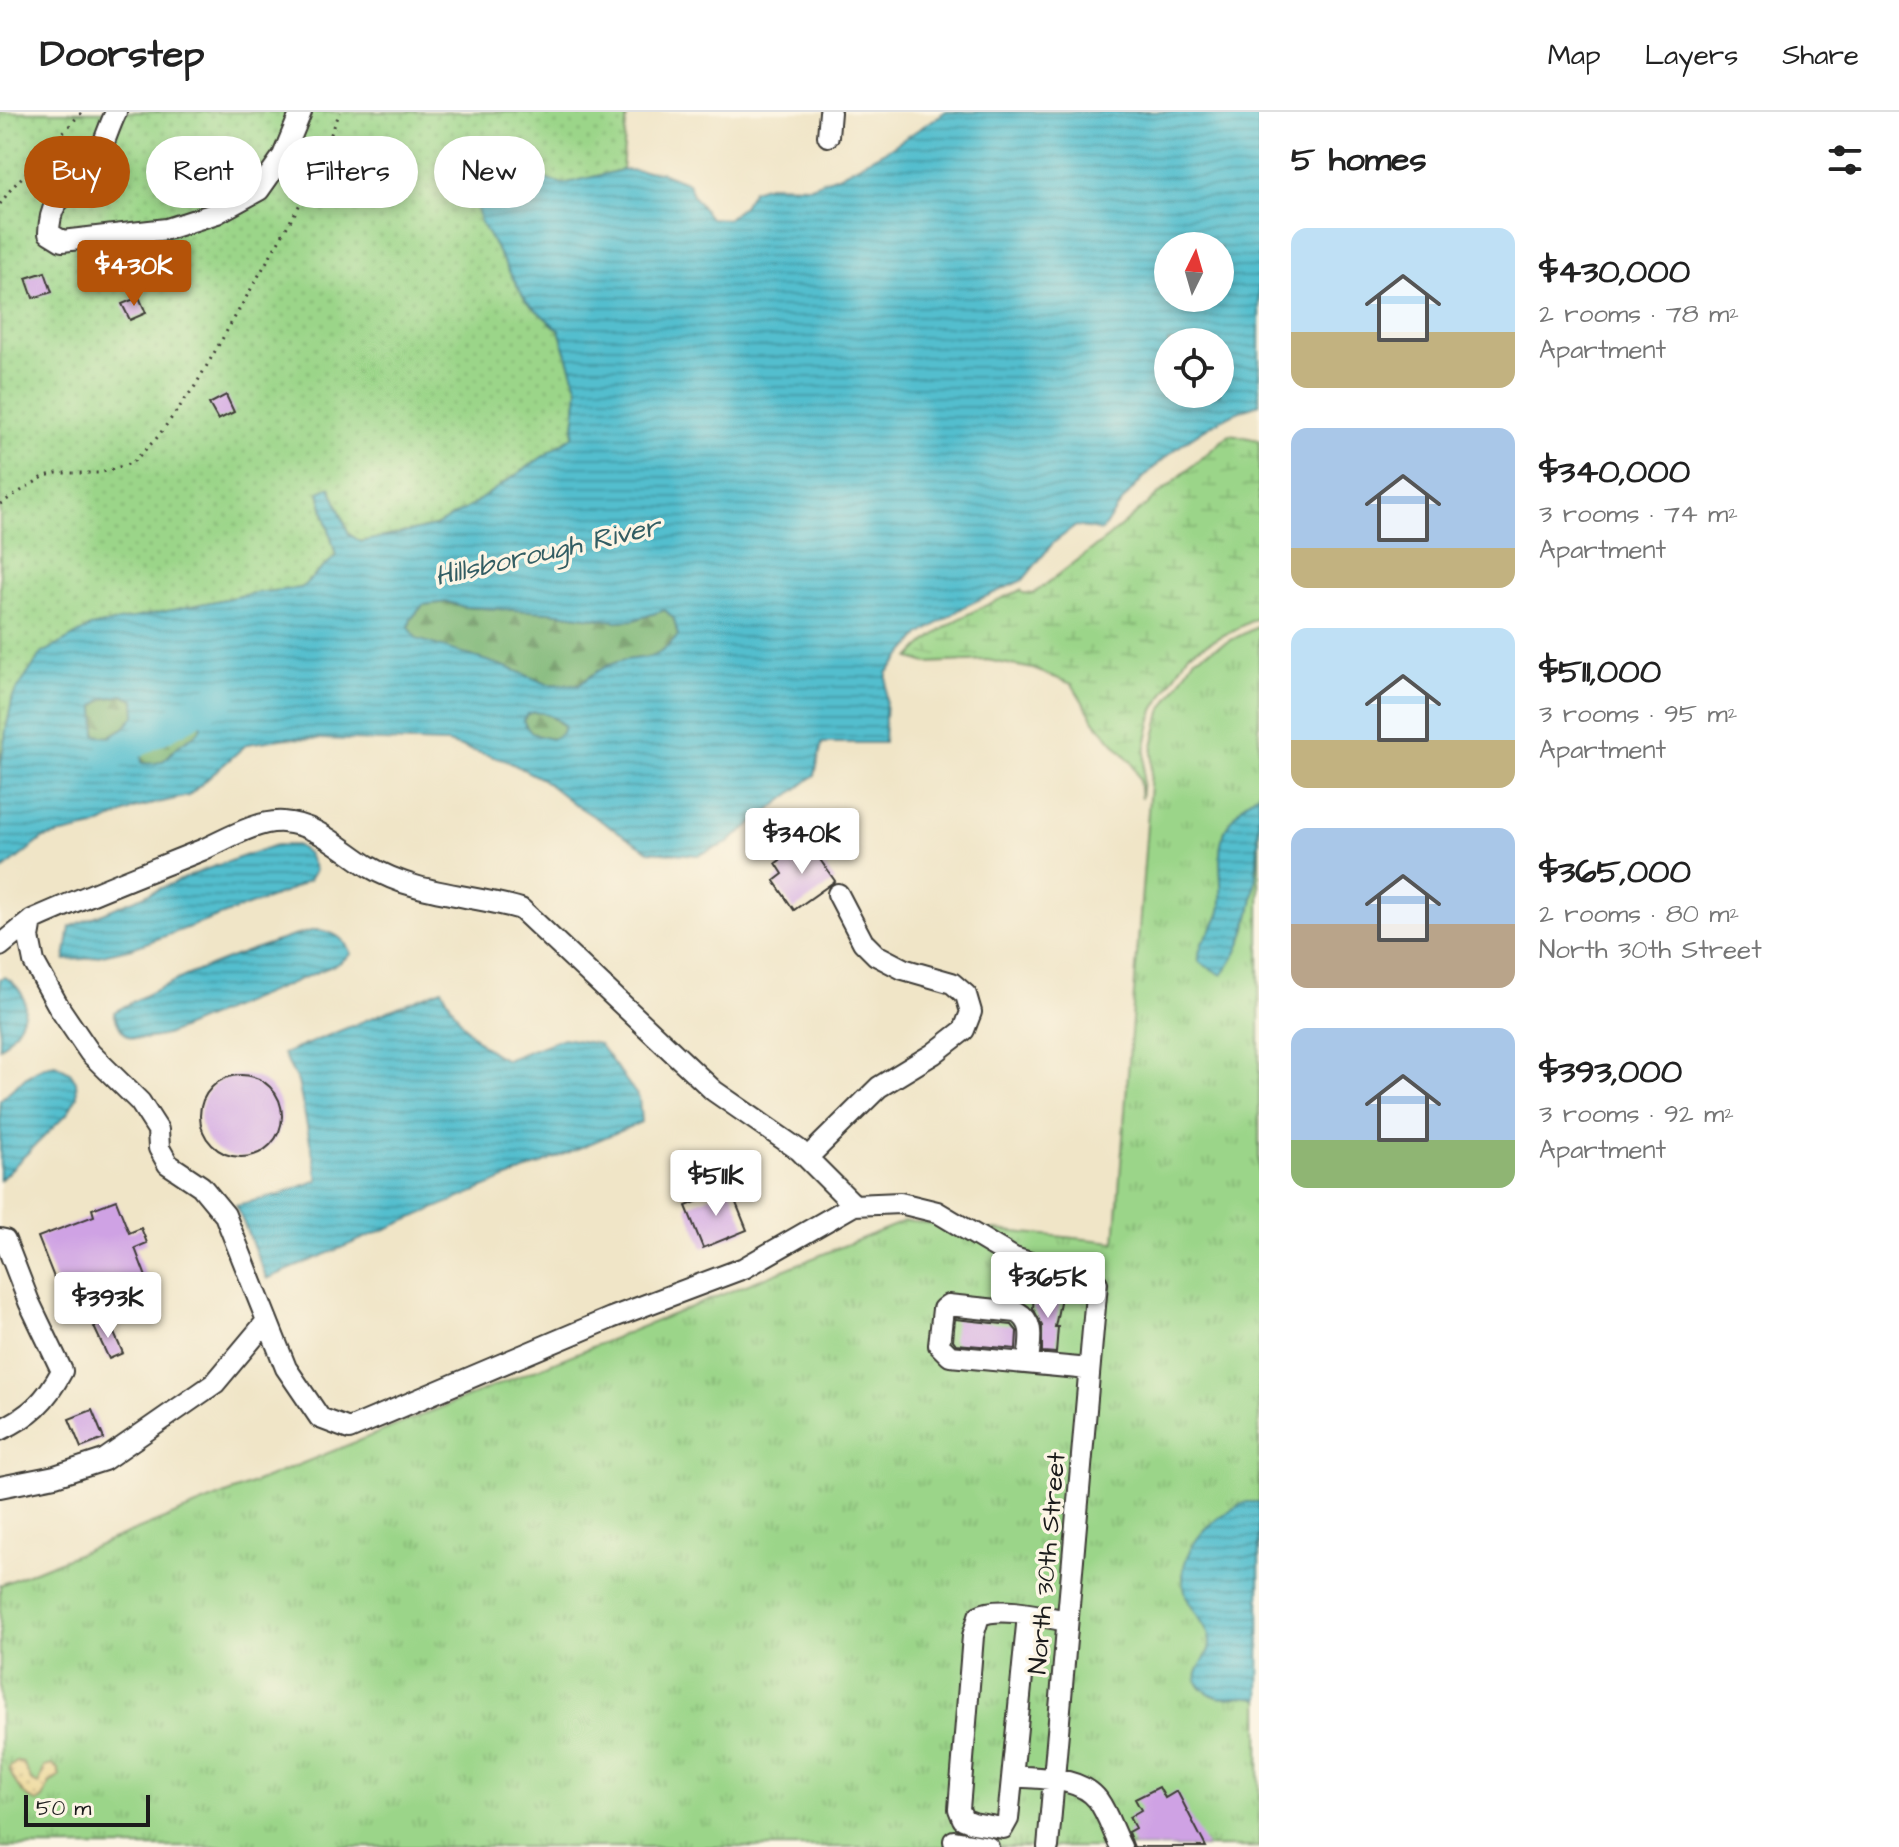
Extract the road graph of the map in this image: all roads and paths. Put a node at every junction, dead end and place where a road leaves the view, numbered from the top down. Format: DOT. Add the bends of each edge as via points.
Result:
graph roads {
  1 [pos="82,112"];
  2 [pos="116,112"];
  3 [pos="301,112"];
  4 [pos="340,112"];
  5 [pos="830,112"];
  6 [pos="828,136"];
  7 [pos="0,204"];
  8 [pos="0,504"];
  9 [pos="838,894"];
  10 [pos="32,920"];
  11 [pos="0,946"];
  12 [pos="807,1158"];
  13 [pos="854,1205"];
  14 [pos="0,1239"];
  15 [pos="267,1321"];
  16 [pos="1028,1363"];
  17 [pos="1089,1369"];
  18 [pos="0,1430"];
  19 [pos="0,1487"];
  20 [pos="1028,1615"];
  21 [pos="1067,1621"];
  22 [pos="1013,1776"];
  23 [pos="1053,1780"];
  24 [pos="963,1819"];
  25 [pos="953,1844"];
  26 [pos="988,1847"];
  27 [pos="1048,1847"];
  28 [pos="1121,1847"];
  1 -- 7 [label="path"];
  2 -- 3 [label="street" via="89,174 63,194 49,215 49,233 62,241 167,229 217,213 259,190 283,156"];
  4 -- 8 [label="path" via="307,192 195,386 149,446 121,468 45,476"];
  5 -- 6 [label="street"];
  9 -- 12 [label="street" via="863,942 876,955 952,983 966,995 971,1012 964,1030 879,1087"];
  10 -- 11 [label="street"];
  10 -- 12 [label="street" via="255,828 280,821 304,825 412,887 521,909 714,1091"];
  10 -- 15 [label="street" via="34,962 60,1009 90,1053 140,1102 158,1130 159,1148 168,1164 201,1186 225,1215"];
  12 -- 13 [label="street"];
  13 -- 15 [label="street" via="744,1268 349,1429 320,1418 286,1368"];
  13 -- 17 [label="street, North 30th Street" via="900,1203 937,1212 1014,1258 1097,1283"];
  14 -- 18 [label="street" via="5,1240 62,1371 27,1417"];
  15 -- 19 [label="street" via="215,1383 104,1460"];
  16 -- 16 [label="street" via="945,1353 939,1345 943,1309 948,1305 1017,1312 1031,1328"];
  16 -- 17 [label="street"];
  17 -- 21 [label="street, North 30th Street"];
  20 -- 21 [label="street"];
  20 -- 22 [label="street"];
  20 -- 24 [label="street" via="979,1616 959,1809"];
  21 -- 23 [label="street, North 30th Street"];
  22 -- 23 [label="street"];
  22 -- 24 [label="street" via="1003,1828"];
  23 -- 27 [label="street, North 30th Street"];
  23 -- 28 [label="street" via="1096,1797"];
  24 -- 25 [label="street"];
  25 -- 26 [label="street"];
}
